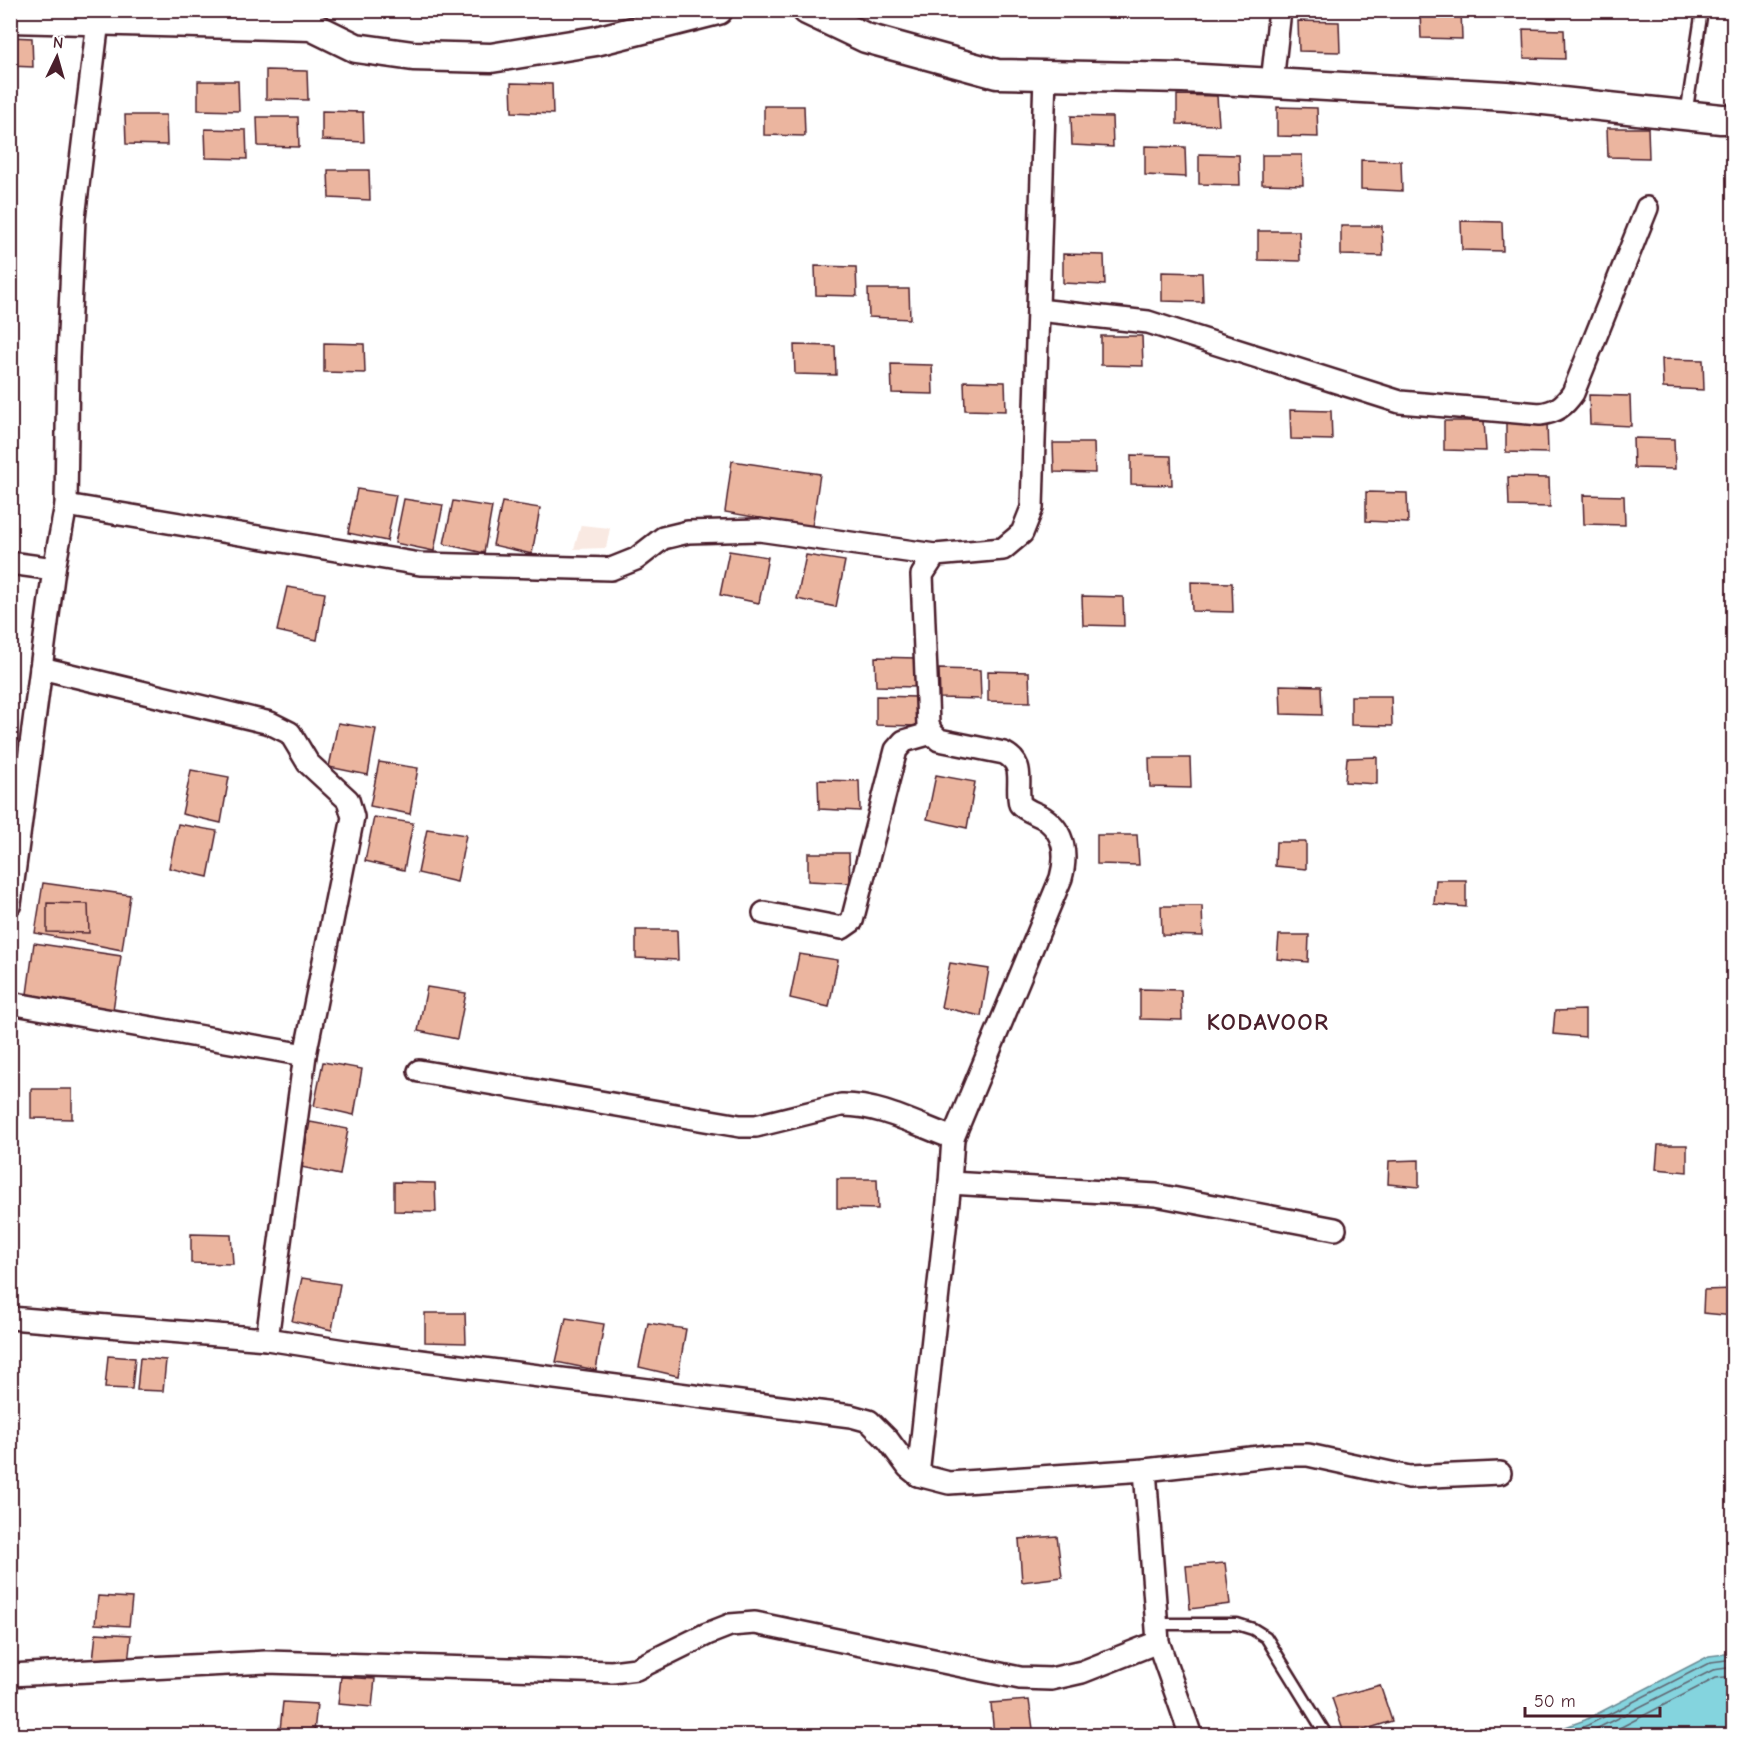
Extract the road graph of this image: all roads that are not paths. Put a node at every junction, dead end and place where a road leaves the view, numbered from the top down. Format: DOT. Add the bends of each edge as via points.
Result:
graph roads {
  1 [pos="718,10"];
  2 [pos="807,10"];
  3 [pos="1280,10"];
  4 [pos="1702,10"];
  5 [pos="27,16"];
  6 [pos="660,17"];
  7 [pos="98,21"];
  8 [pos="1046,75"];
  9 [pos="1272,83"];
  10 [pos="1685,115"];
  11 [pos="1734,119"];
  12 [pos="1647,208"];
  13 [pos="1038,310"];
  14 [pos="66,505"];
  15 [pos="935,555"];
  16 [pos="10,563"];
  17 [pos="54,568"];
  18 [pos="41,668"];
  19 [pos="932,733"];
  20 [pos="10,904"];
  21 [pos="764,913"];
  22 [pos="10,1003"];
  23 [pos="305,1055"];
  24 [pos="418,1071"];
  25 [pos="953,1138"];
  26 [pos="950,1183"];
  27 [pos="1335,1229"];
  28 [pos="10,1318"];
  29 [pos="267,1339"];
  30 [pos="1145,1470"];
  31 [pos="1500,1473"];
  32 [pos="918,1475"];
  33 [pos="1158,1633"];
  34 [pos="10,1675"];
  35 [pos="1191,1736"];
  36 [pos="1326,1736"];
  1 -- 6 [label="street"];
  2 -- 8 [label="street" via="866,38 997,74"];
  3 -- 9 [label="street"];
  4 -- 10 [label="lane"];
  5 -- 7 [label="street"];
  6 -- 7 [label="street" via="596,41 491,58 413,56 356,48 311,26"];
  7 -- 14 [label="street" via="74,218"];
  8 -- 9 [label="street"];
  8 -- 13 [label="street"];
  9 -- 10 [label="street" via="1506,96"];
  10 -- 11 [label="street"];
  12 -- 13 [label="street" via="1573,393 1551,413 1400,402 1163,325"];
  13 -- 15 [label="street" via="1032,508 1023,533 1003,549"];
  14 -- 15 [label="street" via="420,564 612,569 636,559 663,538 688,532 759,530"];
  14 -- 17 [label="street"];
  15 -- 19 [label="street" via="922,575 928,725"];
  16 -- 17 [label="street"];
  17 -- 18 [label="street"];
  18 -- 20 [label="street"];
  18 -- 23 [label="street" via="270,723 290,733 308,763 348,800 353,817"];
  19 -- 21 [label="street" via="904,741 896,750 852,921 836,927"];
  19 -- 25 [label="street" via="939,740 1011,757 1018,765 1020,804 1046,819 1059,834 1065,864"];
  22 -- 23 [label="street"];
  23 -- 29 [label="street"];
  24 -- 25 [label="street" via="740,1126 853,1105"];
  25 -- 26 [label="street"];
  26 -- 27 [label="street" via="1156,1195"];
  26 -- 32 [label="street"];
  28 -- 29 [label="street"];
  29 -- 32 [label="street" via="851,1416 868,1421"];
  30 -- 31 [label="street" via="1308,1455 1409,1477"];
  30 -- 32 [label="street" via="949,1483"];
  30 -- 33 [label="street"];
  33 -- 34 [label="street" via="1082,1672 1051,1679 1020,1678 755,1623 730,1625 636,1669 612,1672 266,1662"];
  33 -- 35 [label="street"];
  33 -- 36 [label="lane" via="1237,1624 1253,1629 1266,1637"];
}
